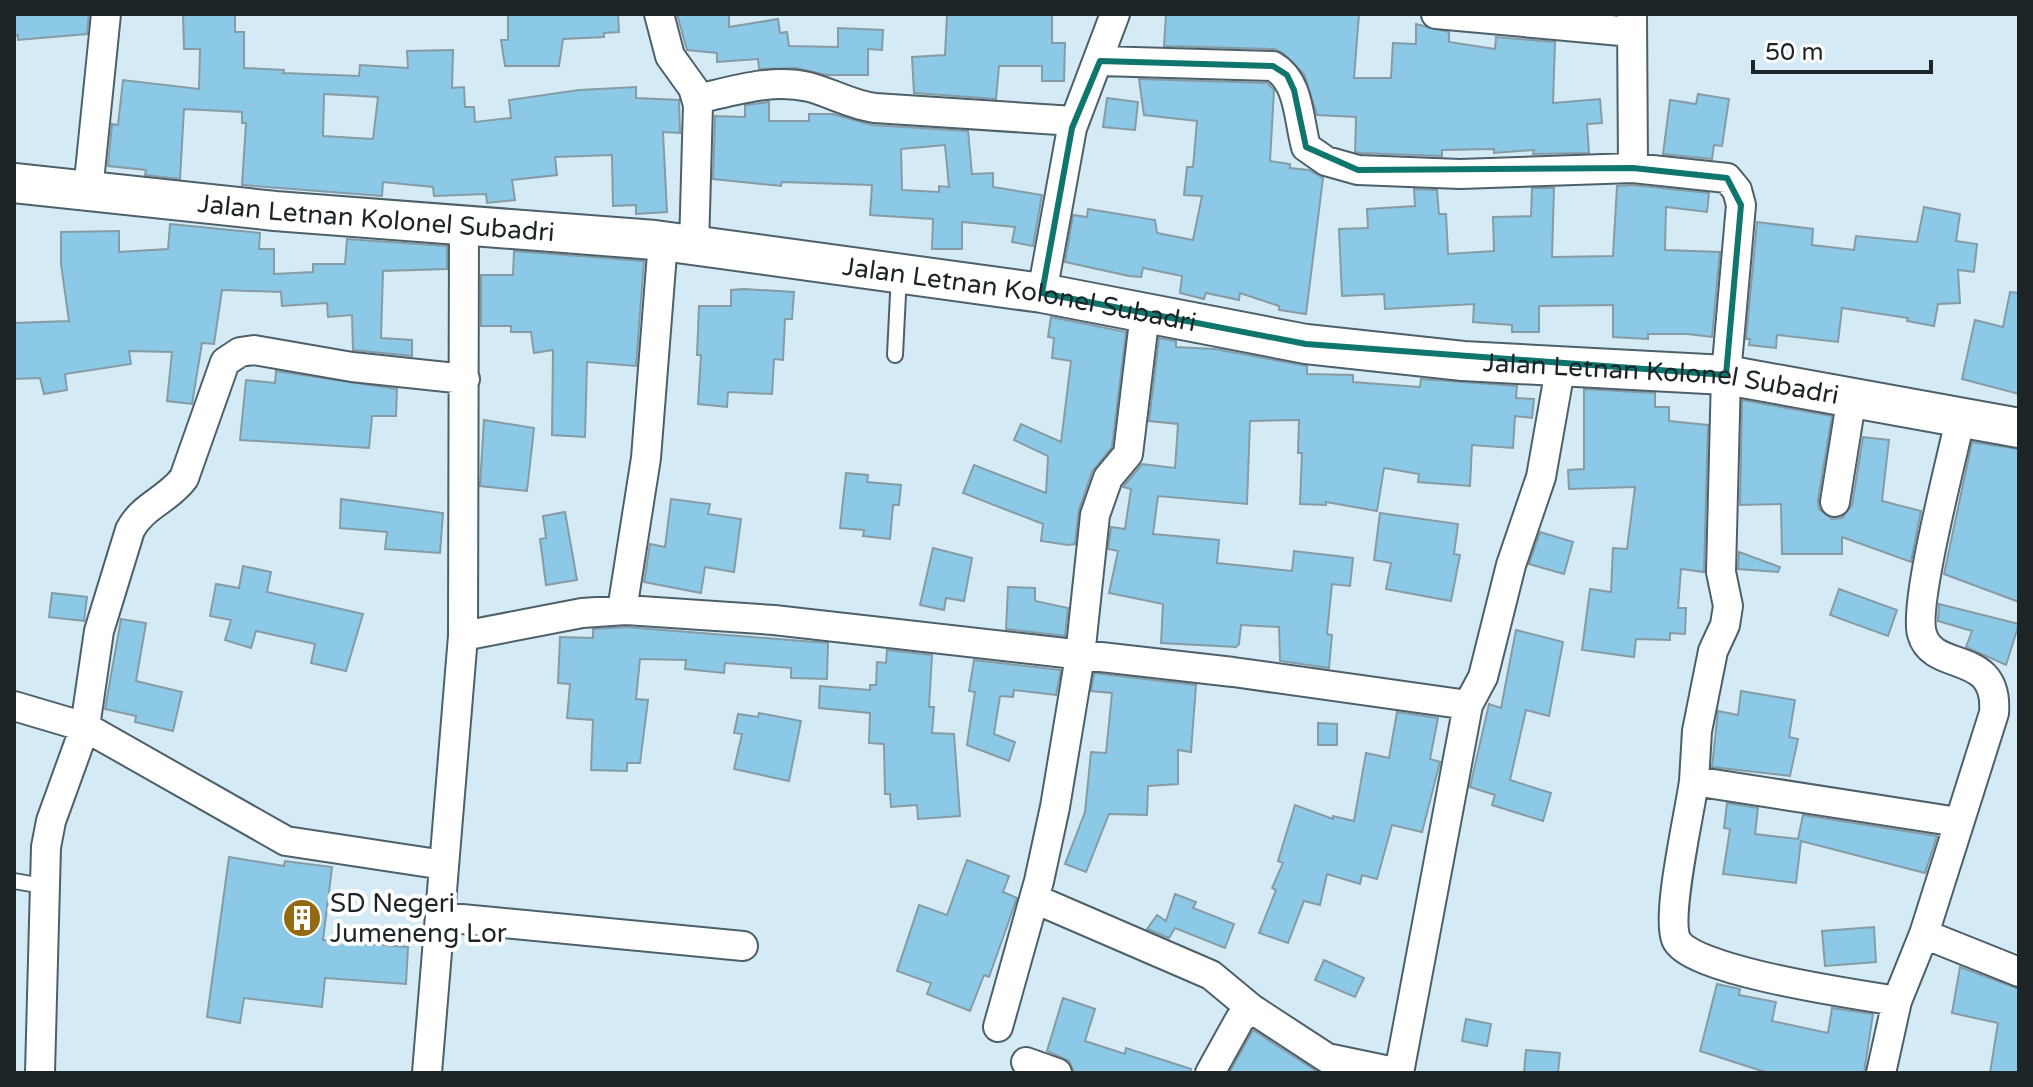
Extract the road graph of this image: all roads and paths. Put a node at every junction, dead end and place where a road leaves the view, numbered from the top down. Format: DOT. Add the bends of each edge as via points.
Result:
graph roads {
  1 [pos="106,14"];
  2 [pos="659,14"];
  3 [pos="1115,14"];
  4 [pos="1436,14"];
  5 [pos="1632,23"];
  6 [pos="1100,61"];
  7 [pos="697,99"];
  8 [pos="1074,121"];
  9 [pos="1633,168"];
  10 [pos="14,183"];
  11 [pos="88,191"];
  12 [pos="464,227"];
  13 [pos="678,244"];
  14 [pos="899,274"];
  15 [pos="1042,293"];
  16 [pos="1145,313"];
  17 [pos="895,355"];
  18 [pos="1561,364"];
  19 [pos="1726,375"];
  20 [pos="465,379"];
  21 [pos="1852,396"];
  22 [pos="1961,415"];
  23 [pos="2019,428"];
  24 [pos="1835,502"];
  25 [pos="622,610"];
  26 [pos="463,636"];
  27 [pos="1080,656"];
  28 [pos="1468,705"];
  29 [pos="14,706"];
  30 [pos="85,727"];
  31 [pos="1694,781"];
  32 [pos="1958,822"];
  33 [pos="444,865"];
  34 [pos="14,881"];
  35 [pos="43,886"];
  36 [pos="1035,899"];
  37 [pos="441,917"];
  38 [pos="1924,934"];
  39 [pos="743,946"];
  40 [pos="2019,972"];
  41 [pos="1897,1001"];
  42 [pos="1252,1009"];
  43 [pos="998,1027"];
  44 [pos="1026,1062"];
  45 [pos="40,1073"];
  46 [pos="427,1073"];
  47 [pos="1057,1073"];
  48 [pos="1210,1073"];
  49 [pos="1399,1073"];
  50 [pos="1881,1073"];
  1 -- 11 [label="street"];
  2 -- 7 [label="street" via="670,56"];
  3 -- 6 [label="street"];
  4 -- 5 [label="street"];
  5 -- 9 [label="street"];
  6 -- 8 [label="street"];
  6 -- 9 [label="street" via="1273,66 1287,75 1294,90 1306,147 1326,161 1358,170 1460,174"];
  7 -- 8 [label="street" via="787,84 875,108"];
  7 -- 13 [label="street"];
  8 -- 15 [label="street"];
  9 -- 19 [label="street" via="1727,178 1740,196"];
  10 -- 11 [label="main road, Jalan Letnan Kolonel Subadri"];
  11 -- 12 [label="main road, Jalan Letnan Kolonel Subadri"];
  12 -- 13 [label="main road, Jalan Letnan Kolonel Subadri"];
  12 -- 20 [label="street"];
  13 -- 14 [label="main road, Jalan Letnan Kolonel Subadri"];
  13 -- 25 [label="street"];
  14 -- 15 [label="main road, Jalan Letnan Kolonel Subadri"];
  14 -- 17 [label="lane"];
  15 -- 16 [label="main road, Jalan Letnan Kolonel Subadri"];
  16 -- 18 [label="main road, Jalan Letnan Kolonel Subadri" via="1306,344 1463,361"];
  16 -- 27 [label="street" via="1128,454 1108,478 1095,515"];
  18 -- 19 [label="main road, Jalan Letnan Kolonel Subadri"];
  18 -- 28 [label="street" via="1541,477 1511,565 1486,666"];
  19 -- 21 [label="main road, Jalan Letnan Kolonel Subadri"];
  19 -- 31 [label="street" via="1721,572 1728,606 1700,716"];
  20 -- 26 [label="street"];
  20 -- 30 [label="street" via="254,350 225,362 184,478 175,491 137,516 122,548 99,631"];
  21 -- 22 [label="main road, Jalan Letnan Kolonel Subadri"];
  21 -- 24 [label="street"];
  22 -- 23 [label="main road, Jalan Letnan Kolonel Subadri"];
  22 -- 32 [label="street" via="1925,586 1921,631 1934,650 1973,667 1993,689 1994,713"];
  25 -- 26 [label="street"];
  25 -- 27 [label="street" via="774,620"];
  26 -- 33 [label="street"];
  27 -- 28 [label="street"];
  27 -- 36 [label="street"];
  28 -- 49 [label="street"];
  29 -- 30 [label="street"];
  30 -- 33 [label="street" via="286,841"];
  30 -- 35 [label="street" via="51,821"];
  31 -- 32 [label="street"];
  31 -- 41 [label="street" via="1674,912 1676,940 1713,963"];
  32 -- 38 [label="street"];
  33 -- 37 [label="street"];
  34 -- 35 [label="lane"];
  35 -- 45 [label="street"];
  36 -- 42 [label="street" via="1211,975"];
  36 -- 43 [label="street"];
  37 -- 39 [label="street"];
  37 -- 46 [label="street"];
  38 -- 40 [label="street"];
  38 -- 41 [label="street"];
  41 -- 50 [label="street"];
  42 -- 48 [label="street" via="1240,1019"];
  42 -- 49 [label="street" via="1327,1058"];
  44 -- 47 [label="street"];
}
